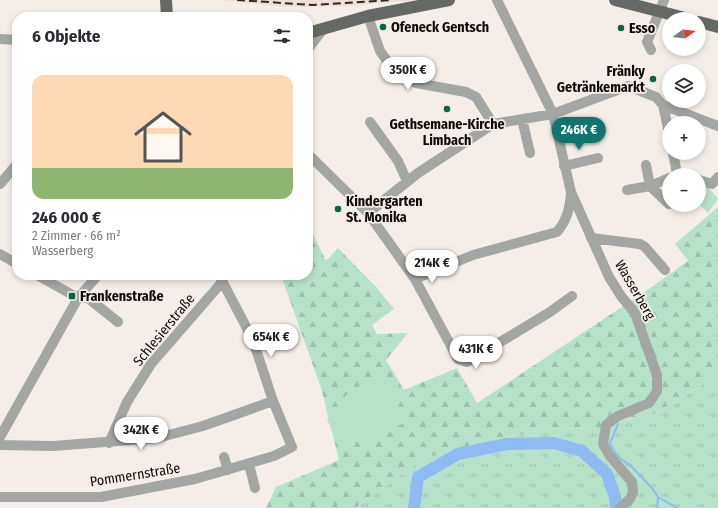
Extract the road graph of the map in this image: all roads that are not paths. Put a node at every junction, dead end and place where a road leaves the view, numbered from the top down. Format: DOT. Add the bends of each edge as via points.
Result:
graph roads {
  1 [pos="449,0"];
  2 [pos="497,0"];
  3 [pos="615,0"];
  4 [pos="662,6"];
  5 [pos="674,12"];
  6 [pos="368,16"];
  7 [pos="706,24"];
  8 [pos="718,27"];
  9 [pos="324,28"];
  10 [pos="313,31"];
  11 [pos="0,39"];
  12 [pos="12,40"];
  13 [pos="313,43"];
  14 [pos="654,46"];
  15 [pos="662,104"];
  16 [pos="671,108"];
  17 [pos="553,114"];
  18 [pos="522,119"];
  19 [pos="370,122"];
  20 [pos="493,124"];
  21 [pos="718,126"];
  22 [pos="530,154"];
  23 [pos="598,158"];
  24 [pos="313,159"];
  25 [pos="646,165"];
  26 [pos="564,166"];
  27 [pos="12,170"];
  28 [pos="718,177"];
  29 [pos="407,181"];
  30 [pos="662,181"];
  31 [pos="706,182"];
  32 [pos="0,184"];
  33 [pos="650,186"];
  34 [pos="627,190"];
  35 [pos="571,192"];
  36 [pos="662,197"];
  37 [pos="368,213"];
  38 [pos="591,238"];
  39 [pos="1,258"];
  40 [pos="12,262"];
  41 [pos="666,270"];
  42 [pos="414,279"];
  43 [pos="46,280"];
  44 [pos="94,280"];
  45 [pos="219,280"];
  46 [pos="222,280"];
  47 [pos="572,296"];
  48 [pos="78,298"];
  49 [pos="118,322"];
  50 [pos="273,401"];
  51 [pos="0,437"];
  52 [pos="109,443"];
  53 [pos="0,445"];
  54 [pos="224,457"];
  55 [pos="249,464"];
  56 [pos="228,470"];
  57 [pos="255,488"];
  58 [pos="0,497"];
  59 [pos="620,508"];
  1 -- 6 [label="main road"];
  2 -- 17 [label="street, Wasserberg"];
  3 -- 4 [label="main road"];
  4 -- 5 [label="main road"];
  4 -- 14 [label="street" via="650,33"];
  6 -- 9 [label="main road"];
  6 -- 20 [label="street" via="380,51 396,73 416,83 466,92 476,97"];
  7 -- 8 [label="main road"];
  9 -- 10 [label="main road"];
  9 -- 13 [label="street"];
  11 -- 12 [label="street"];
  15 -- 17 [label="street" via="656,97 628,86"];
  16 -- 21 [label="street"];
  17 -- 18 [label="street"];
  17 -- 26 [label="street, Wasserberg"];
  18 -- 20 [label="street"];
  18 -- 22 [label="street"];
  19 -- 29 [label="street" via="395,156"];
  20 -- 29 [label="street"];
  23 -- 26 [label="street"];
  24 -- 37 [label="street"];
  25 -- 33 [label="street"];
  26 -- 35 [label="street, Wasserberg"];
  27 -- 32 [label="street"];
  28 -- 31 [label="street" via="712,184"];
  29 -- 37 [label="street"];
  30 -- 33 [label="street"];
  33 -- 34 [label="street"];
  33 -- 36 [label="street"];
  35 -- 38 [label="street, Wasserberg"];
  35 -- 42 [label="street" via="570,208 563,224 556,232 473,255"];
  37 -- 42 [label="street"];
  38 -- 41 [label="street" via="640,244"];
  38 -- 59 [label="street, Wasserberg" via="609,277 635,313 657,376 657,391 648,403 618,416 606,425 603,444 632,482 633,492 630,499"];
  39 -- 40 [label="street"];
  42 -- 47 [label="street" via="458,359 467,362"];
  43 -- 48 [label="street"];
  44 -- 48 [label="street"];
  45 -- 52 [label="street, Schlesierstraße" via="151,364 127,402"];
  46 -- 50 [label="street" via="253,340"];
  48 -- 49 [label="street" via="88,298"];
  48 -- 51 [label="street"];
  50 -- 52 [label="street" via="203,426 157,438"];
  50 -- 55 [label="street, Pommernstraße" via="292,447"];
  52 -- 53 [label="street"];
  54 -- 56 [label="street"];
  55 -- 56 [label="street, Pommernstraße"];
  55 -- 57 [label="street"];
  56 -- 58 [label="street, Pommernstraße" via="196,479 101,497"];
}
